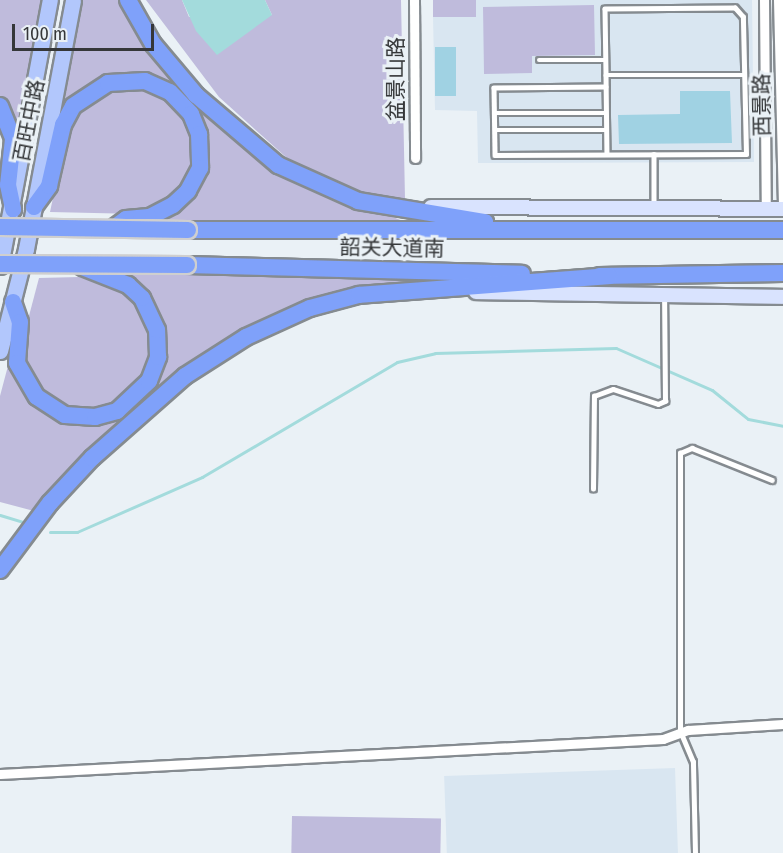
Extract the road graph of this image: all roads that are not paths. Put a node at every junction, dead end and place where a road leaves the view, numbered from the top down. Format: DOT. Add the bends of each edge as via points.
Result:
graph roads {
  1 [pos="50,0"];
  2 [pos="73,0"];
  3 [pos="128,0"];
  4 [pos="414,0"];
  5 [pos="764,0"];
  6 [pos="778,0"];
  7 [pos="539,60"];
  8 [pos="606,60"];
  9 [pos="606,75"];
  10 [pos="745,75"];
  11 [pos="606,87"];
  12 [pos="0,106"];
  13 [pos="495,113"];
  14 [pos="606,113"];
  15 [pos="495,130"];
  16 [pos="607,130"];
  17 [pos="607,154"];
  18 [pos="654,154"];
  19 [pos="415,158"];
  20 [pos="34,207"];
  21 [pos="379,207"];
  22 [pos="13,209"];
  23 [pos="654,209"];
  24 [pos="766,209"];
  25 [pos="783,209"];
  26 [pos="0,227"];
  27 [pos="112,229"];
  28 [pos="783,230"];
  29 [pos="546,231"];
  30 [pos="0,265"];
  31 [pos="74,265"];
  32 [pos="783,273"];
  33 [pos="609,276"];
  34 [pos="444,289"];
  35 [pos="664,296"];
  36 [pos="783,297"];
  37 [pos="13,302"];
  38 [pos="0,351"];
  39 [pos="772,480"];
  40 [pos="593,489"];
  41 [pos="0,570"];
  42 [pos="783,724"];
  43 [pos="680,732"];
  44 [pos="0,774"];
  45 [pos="695,853"];
  1 -- 22 [label="main road, 百旺中路"];
  2 -- 20 [label="main road, 百旺中路"];
  3 -- 21 [label="highway" via="170,66 247,142 302,179"];
  4 -- 19 [label="street, 盆景山路"];
  5 -- 24 [label="street, 西景路"];
  6 -- 25 [label="street, 西景路"];
  7 -- 8 [label="lane"];
  8 -- 9 [label="lane"];
  8 -- 10 [label="lane" via="605,9 735,8 744,20"];
  9 -- 10 [label="lane"];
  9 -- 11 [label="lane"];
  10 -- 18 [label="lane" via="746,154"];
  11 -- 13 [label="lane" via="495,88"];
  11 -- 14 [label="lane"];
  12 -- 22 [label="highway" via="13,138 8,185"];
  13 -- 14 [label="lane"];
  13 -- 15 [label="lane"];
  14 -- 16 [label="lane"];
  15 -- 16 [label="lane"];
  15 -- 17 [label="lane" via="495,155"];
  16 -- 17 [label="lane"];
  17 -- 18 [label="lane"];
  18 -- 23 [label="lane"];
  20 -- 27 [label="highway" via="49,186 69,112 88,93 108,83 145,81 177,98 199,134 201,161 192,186 173,205 149,217 126,219"];
  20 -- 37 [label="main road, 百旺中路"];
  21 -- 23 [label="street"];
  21 -- 29 [label="highway"];
  22 -- 30 [label="main road, 百旺中路"];
  23 -- 24 [label="street"];
  24 -- 25 [label="street"];
  26 -- 27 [label="highway, 韶关大道南, bridge"];
  27 -- 29 [label="highway, 韶关大道南, bridge"];
  28 -- 29 [label="highway, 韶关大道南"];
  30 -- 31 [label="highway, 韶关大道南, bridge"];
  31 -- 33 [label="highway, 韶关大道南, bridge"];
  31 -- 37 [label="highway" via="121,280 142,298 160,345 155,370 143,392 117,411 85,418 55,410 37,397 20,372 16,351 20,322"];
  32 -- 33 [label="highway, 韶关大道南"];
  33 -- 34 [label="highway"];
  34 -- 35 [label="street" via="552,296"];
  34 -- 41 [label="highway" via="326,302 254,333 210,359 92,458 50,503"];
  35 -- 36 [label="street"];
  35 -- 40 [label="lane" via="668,344 666,401 660,404 613,389 592,398"];
  37 -- 38 [label="main road, 百旺中路"];
  39 -- 43 [label="lane" via="692,448 680,453"];
  42 -- 43 [label="street"];
  43 -- 44 [label="street" via="663,739"];
  43 -- 45 [label="lane" via="693,762"];
}
